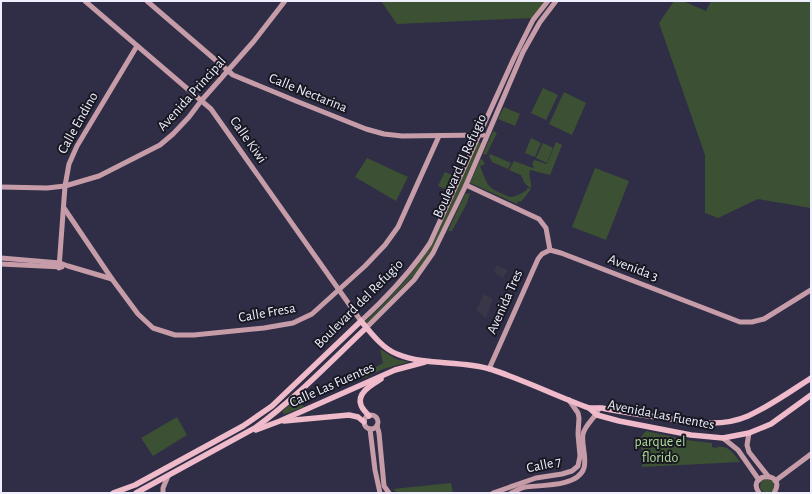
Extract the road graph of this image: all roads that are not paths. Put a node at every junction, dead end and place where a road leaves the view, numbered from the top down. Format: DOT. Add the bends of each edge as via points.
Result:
graph roads {
  1 [pos="85,1"];
  2 [pos="147,1"];
  3 [pos="285,1"];
  4 [pos="548,1"];
  5 [pos="556,1"];
  6 [pos="137,46"];
  7 [pos="229,71"];
  8 [pos="202,101"];
  9 [pos="480,135"];
  10 [pos="439,136"];
  11 [pos="488,136"];
  12 [pos="466,185"];
  13 [pos="1,186"];
  14 [pos="65,186"];
  15 [pos="64,208"];
  16 [pos="445,212"];
  17 [pos="438,244"];
  18 [pos="550,250"];
  19 [pos="1,258"];
  20 [pos="1,264"];
  21 [pos="60,265"];
  22 [pos="112,279"];
  23 [pos="339,290"];
  24 [pos="811,290"];
  25 [pos="361,321"];
  26 [pos="366,328"];
  27 [pos="320,360"];
  28 [pos="428,361"];
  29 [pos="489,369"];
  30 [pos="395,370"];
  31 [pos="811,378"];
  32 [pos="307,383"];
  33 [pos="811,395"];
  34 [pos="569,400"];
  35 [pos="589,408"];
  36 [pos="599,408"];
  37 [pos="597,415"];
  38 [pos="369,416"];
  39 [pos="280,421"];
  40 [pos="364,422"];
  41 [pos="377,426"];
  42 [pos="370,429"];
  43 [pos="248,433"];
  44 [pos="749,433"];
  45 [pos="723,438"];
  46 [pos="811,454"];
  47 [pos="168,476"];
  48 [pos="768,476"];
  49 [pos="759,480"];
  50 [pos="775,481"];
  51 [pos="757,492"];
  52 [pos="776,492"];
  53 [pos="112,493"];
  54 [pos="137,493"];
  55 [pos="145,493"];
  56 [pos="163,493"];
  57 [pos="380,493"];
  58 [pos="388,493"];
  59 [pos="494,493"];
  60 [pos="511,493"];
  1 -- 6 [label="street, Calle Kiwi"];
  2 -- 7 [label="street, Calle Nectarina"];
  3 -- 7 [label="street, Avenida Principal"];
  4 -- 9 [label="street, Boulevard del Refugio" via="533,20"];
  5 -- 11 [label="street, Boulevard El Refugio" via="540,22 523,52"];
  6 -- 8 [label="street, Calle Kiwi"];
  6 -- 14 [label="street, Calle Endino" via="77,146 69,164"];
  7 -- 8 [label="street, Avenida Principal"];
  7 -- 10 [label="street, Calle Nectarina" via="233,75 372,131 402,136"];
  8 -- 14 [label="street, Avenida Principal" via="174,134 154,149 99,176"];
  8 -- 23 [label="street, Calle Kiwi" via="211,109"];
  9 -- 10 [label="street, Calle Nectarina"];
  9 -- 11 [label="street, Calle Nectarina"];
  9 -- 16 [label="street, Boulevard del Refugio"];
  10 -- 23 [label="street, Calle Fresa" via="398,227 385,245"];
  11 -- 12 [label="street, Boulevard El Refugio"];
  12 -- 17 [label="street, Boulevard El Refugio"];
  12 -- 18 [label="street" via="539,220 546,228"];
  13 -- 14 [label="street, Avenida Principal"];
  14 -- 15 [label="street, Calle Endino"];
  15 -- 21 [label="street, Calle Endino"];
  15 -- 22 [label="street, Calle Fresa"];
  16 -- 17 [label="street" via="436,240"];
  16 -- 25 [label="street, Boulevard del Refugio" via="430,243 412,270 388,297"];
  17 -- 26 [label="street, Boulevard El Refugio" via="414,280"];
  18 -- 24 [label="street, Avenida 3" via="561,252 740,322 764,319"];
  18 -- 29 [label="street, Avenida Tres" via="538,259"];
  19 -- 21 [label="street"];
  20 -- 21 [label="street"];
  21 -- 22 [label="street"];
  22 -- 23 [label="street, Calle Fresa" via="138,314 149,324 157,330 175,335 264,328 293,323 312,314"];
  23 -- 25 [label="street, Calle Kiwi"];
  25 -- 26 [label="main road"];
  25 -- 27 [label="main road, Boulevard del Refugio"];
  26 -- 28 [label="main road" via="395,354"];
  26 -- 32 [label="main road, Boulevard del Refugio"];
  27 -- 32 [label="main road"];
  27 -- 53 [label="main road, Boulevard del Refugio" via="272,406 243,426 135,485"];
  28 -- 29 [label="main road" via="462,363"];
  28 -- 30 [label="main road, Calle Las Fuentes"];
  29 -- 34 [label="main road"];
  30 -- 38 [label="main road" via="366,389 362,395 361,407"];
  30 -- 39 [label="main road, Calle Las Fuentes"];
  31 -- 36 [label="main road, Avenida Las Fuentes" via="770,404 731,421 695,422"];
  32 -- 43 [label="main road, Boulevard del Refugio" via="268,419"];
  33 -- 44 [label="main road, Avenida Las Fuentes" via="771,424"];
  34 -- 35 [label="main road"];
  34 -- 59 [label="street, Calle 7" via="579,418 578,466 572,471 536,478"];
  35 -- 36 [label="main road, Avenida Las Fuentes"];
  35 -- 37 [label="main road, Avenida Las Fuentes"];
  36 -- 37 [label="street, Calle 7"];
  37 -- 45 [label="main road, Avenida Las Fuentes" via="670,431"];
  37 -- 60 [label="street, Calle 7" via="588,423 583,434 585,457 584,468 580,474 556,485 523,487"];
  38 -- 40 [label="street"];
  38 -- 41 [label="street" via="376,418"];
  39 -- 40 [label="main road" via="349,416 358,417"];
  39 -- 43 [label="main road, Calle Las Fuentes"];
  40 -- 42 [label="street"];
  41 -- 42 [label="street"];
  41 -- 58 [label="street" via="384,486"];
  42 -- 57 [label="street"];
  43 -- 47 [label="main road, Boulevard del Refugio"];
  44 -- 45 [label="main road, Avenida Las Fuentes"];
  44 -- 48 [label="street" via="749,452"];
  45 -- 49 [label="street" via="738,450"];
  46 -- 50 [label="street"];
  47 -- 54 [label="main road, Boulevard del Refugio"];
  47 -- 56 [label="street"];
  48 -- 49 [label="street"];
  48 -- 50 [label="street"];
  49 -- 51 [label="street" via="756,485"];
  50 -- 52 [label="street"];
  54 -- 55 [label="street"];
}
